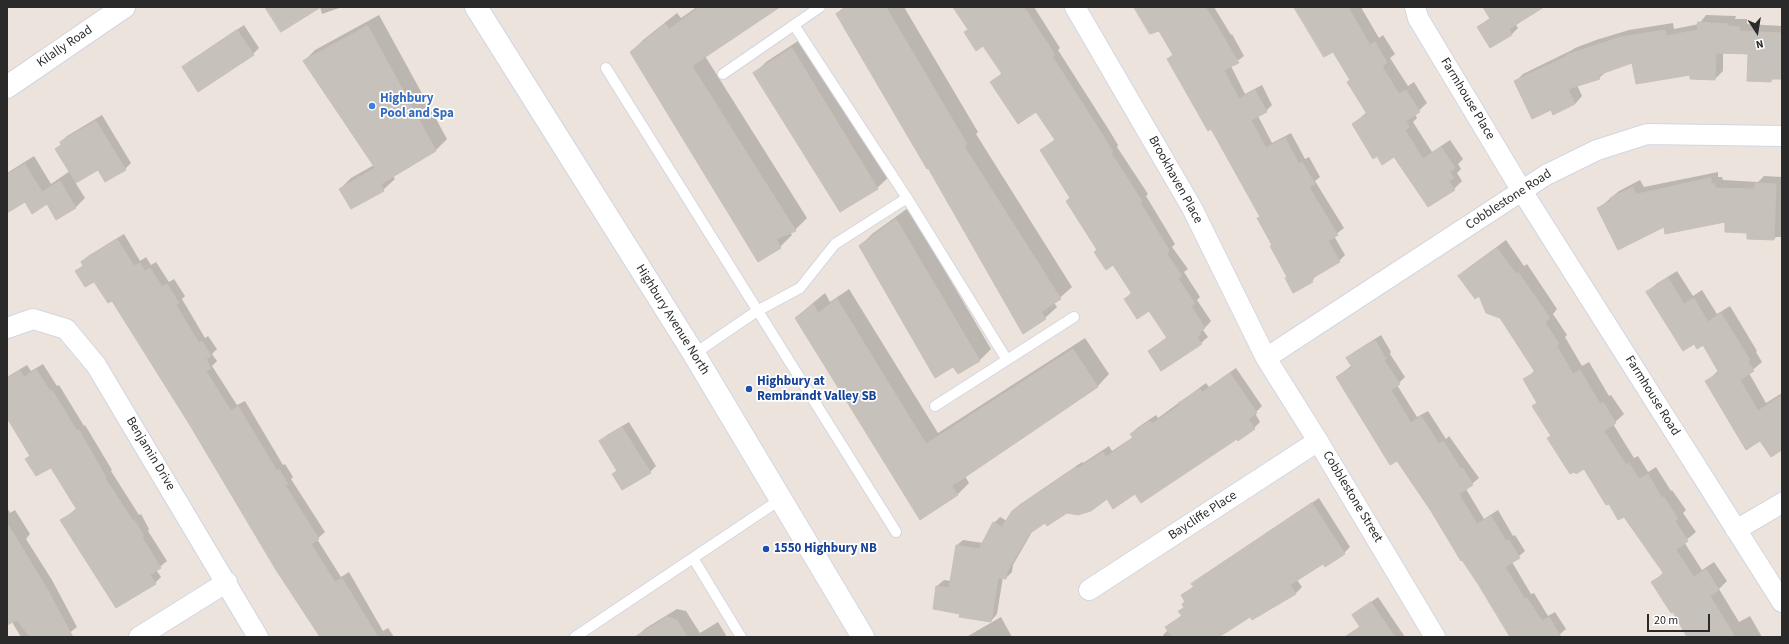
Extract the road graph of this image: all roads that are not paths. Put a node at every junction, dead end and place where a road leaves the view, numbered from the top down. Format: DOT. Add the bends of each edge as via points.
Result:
graph roads {
  1 [pos="124,7"];
  2 [pos="476,7"];
  3 [pos="820,7"];
  4 [pos="1075,7"];
  5 [pos="1415,7"];
  6 [pos="794,25"];
  7 [pos="606,68"];
  8 [pos="723,74"];
  9 [pos="7,87"];
  10 [pos="1782,136"];
  11 [pos="1522,191"];
  12 [pos="907,198"];
  13 [pos="757,311"];
  14 [pos="1074,317"];
  15 [pos="7,328"];
  16 [pos="694,354"];
  17 [pos="1266,358"];
  18 [pos="1007,360"];
  19 [pos="935,406"];
  20 [pos="1318,441"];
  21 [pos="781,499"];
  22 [pos="1782,503"];
  23 [pos="1736,530"];
  24 [pos="896,532"];
  25 [pos="693,558"];
  26 [pos="226,582"];
  27 [pos="1089,590"];
  28 [pos="1782,602"];
  29 [pos="581,635"];
  30 [pos="139,637"];
  31 [pos="258,637"];
  32 [pos="741,637"];
  33 [pos="863,637"];
  34 [pos="1436,637"];
  1 -- 9 [label="main road, Kilally Road"];
  2 -- 16 [label="main road, Highbury Avenue North"];
  3 -- 6 [label="lane"];
  4 -- 17 [label="street, Brookhaven Place" via="1192,208"];
  5 -- 11 [label="street, Farmhouse Place" via="1418,18"];
  6 -- 8 [label="lane"];
  6 -- 12 [label="lane"];
  7 -- 13 [label="lane"];
  10 -- 11 [label="street, Cobblestone Road" via="1647,134 1597,150 1546,175"];
  11 -- 17 [label="street, Cobblestone Road"];
  11 -- 23 [label="street, Farmhouse Road"];
  12 -- 13 [label="lane" via="835,244 800,288"];
  12 -- 18 [label="lane"];
  13 -- 16 [label="lane"];
  13 -- 24 [label="lane"];
  14 -- 18 [label="lane"];
  15 -- 26 [label="street, Benjamin Drive" via="32,319 66,329 96,365"];
  16 -- 21 [label="main road, Highbury Avenue North"];
  17 -- 20 [label="street, Cobblestone Street"];
  18 -- 19 [label="lane"];
  20 -- 27 [label="street, Baycliffe Place"];
  20 -- 34 [label="street, Cobblestone Street"];
  21 -- 25 [label="lane"];
  21 -- 33 [label="main road, Highbury Avenue North"];
  22 -- 23 [label="street"];
  23 -- 28 [label="street, Farmhouse Road"];
  25 -- 29 [label="lane"];
  25 -- 32 [label="lane"];
  26 -- 30 [label="street"];
  26 -- 31 [label="street, Benjamin Drive"];
}
